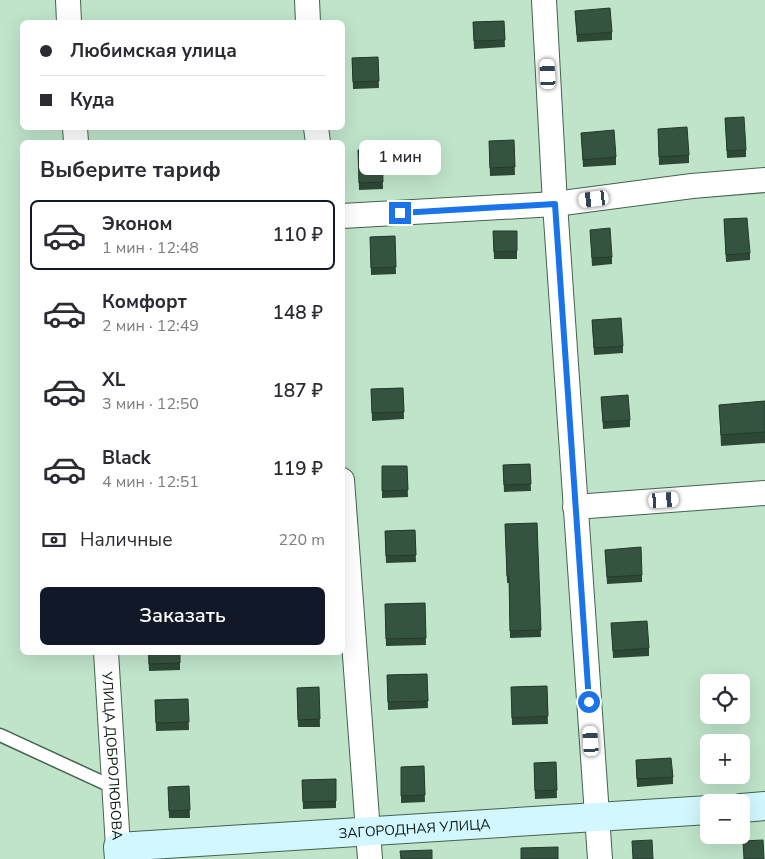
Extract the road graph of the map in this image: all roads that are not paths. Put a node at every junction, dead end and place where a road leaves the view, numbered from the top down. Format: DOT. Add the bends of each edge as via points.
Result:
graph roads {
  1 [pos="68,0"];
  2 [pos="307,0"];
  3 [pos="544,0"];
  4 [pos="69,20"];
  5 [pos="308,20"];
  6 [pos="765,180"];
  7 [pos="555,204"];
  8 [pos="345,216"];
  9 [pos="765,493"];
  10 [pos="575,506"];
  11 [pos="345,521"];
  12 [pos="106,655"];
  13 [pos="0,735"];
  14 [pos="115,788"];
  15 [pos="765,806"];
  16 [pos="750,807"];
  17 [pos="700,811"];
  18 [pos="597,819"];
  19 [pos="368,832"];
  20 [pos="119,853"];
  21 [pos="370,859"];
  22 [pos="600,859"];
  1 -- 4 [label="street"];
  2 -- 5 [label="street"];
  3 -- 7 [label="street"];
  6 -- 7 [label="street"];
  7 -- 8 [label="street"];
  7 -- 10 [label="street"];
  9 -- 10 [label="street"];
  10 -- 18 [label="street"];
  11 -- 19 [label="street"];
  12 -- 14 [label="street, УЛИЦА ДОБРОЛЮБОВА"];
  13 -- 14 [label="lane"];
  14 -- 20 [label="street, УЛИЦА ДОБРОЛЮБОВА"];
  15 -- 16 [label="street"];
  17 -- 18 [label="street, ЗАГОРОДНАЯ УЛИЦА"];
  18 -- 19 [label="street, ЗАГОРОДНАЯ УЛИЦА"];
  18 -- 22 [label="street"];
  19 -- 20 [label="street, ЗАГОРОДНАЯ УЛИЦА"];
  19 -- 21 [label="street"];
}
